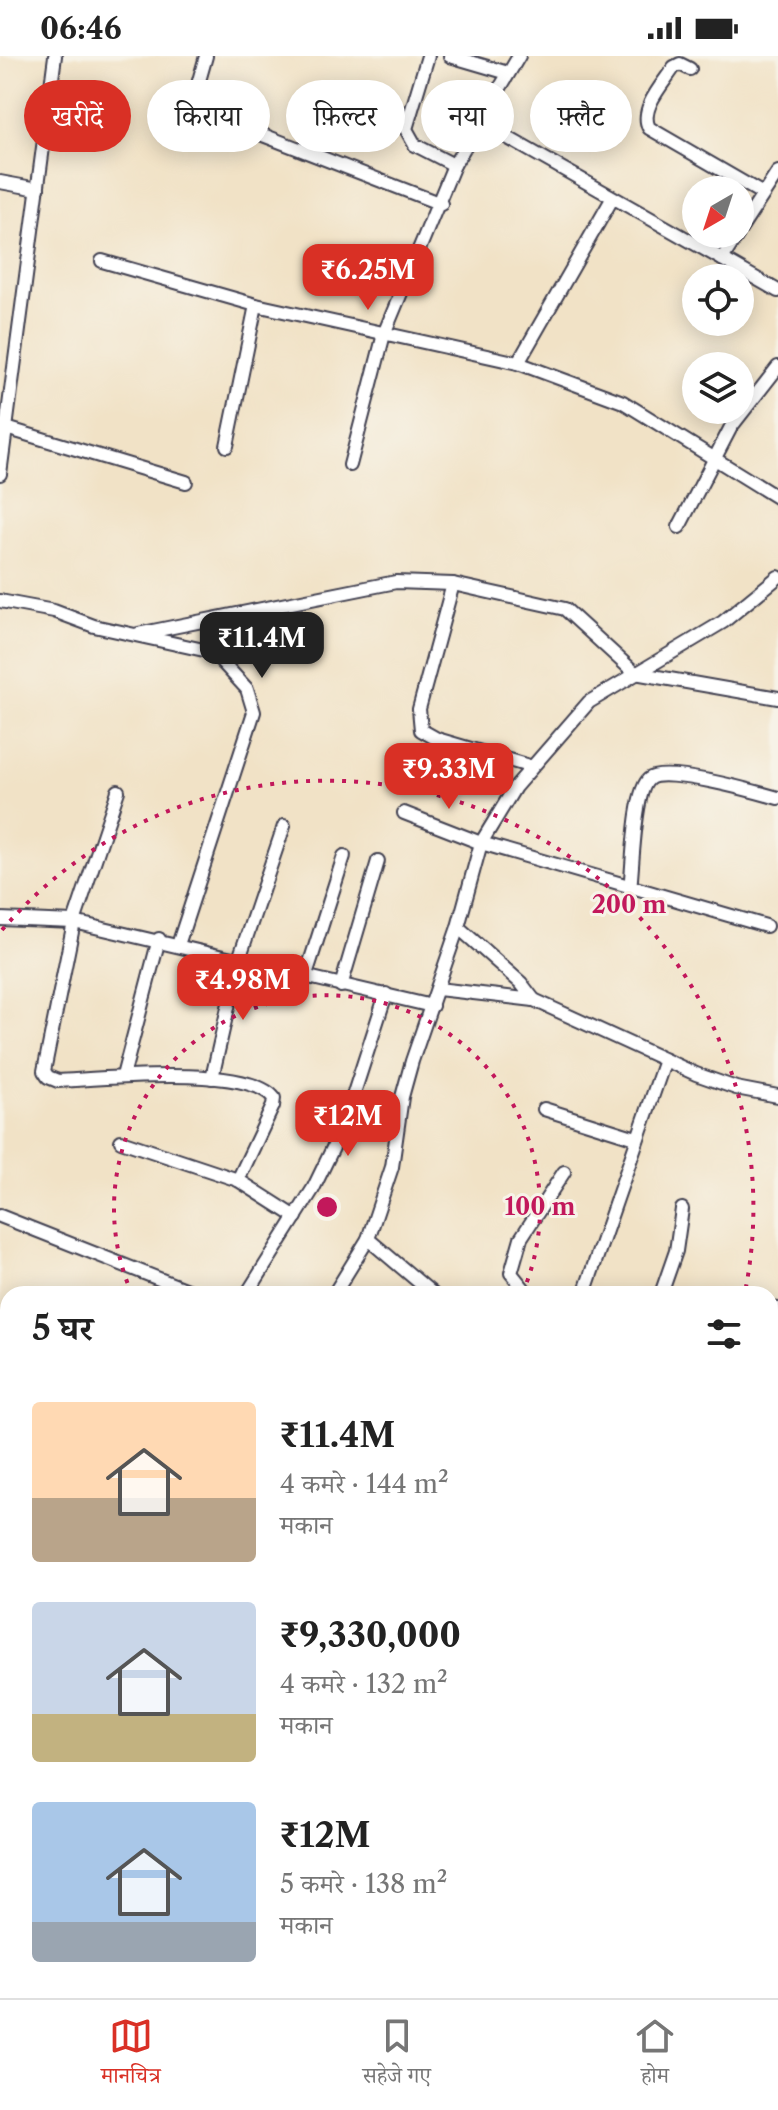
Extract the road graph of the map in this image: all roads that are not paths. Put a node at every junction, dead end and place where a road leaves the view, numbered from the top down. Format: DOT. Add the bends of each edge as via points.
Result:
graph roads {
  1 [pos="55,56"];
  2 [pos="206,56"];
  3 [pos="428,56"];
  4 [pos="450,56"];
  5 [pos="519,56"];
  6 [pos="690,69"];
  7 [pos="508,73"];
  8 [pos="504,80"];
  9 [pos="514,142"];
  10 [pos="461,152"];
  11 [pos="454,165"];
  12 [pos="778,172"];
  13 [pos="0,182"];
  14 [pos="38,189"];
  15 [pos="763,194"];
  16 [pos="612,199"];
  17 [pos="441,204"];
  18 [pos="754,208"];
  19 [pos="729,248"];
  20 [pos="722,259"];
  21 [pos="102,261"];
  22 [pos="778,291"];
  23 [pos="256,305"];
  24 [pos="384,334"];
  25 [pos="518,363"];
  26 [pos="778,367"];
  27 [pos="6,428"];
  28 [pos="227,446"];
  29 [pos="714,456"];
  30 [pos="350,465"];
  31 [pos="0,474"];
  32 [pos="186,482"];
  33 [pos="778,498"];
  34 [pos="679,527"];
  35 [pos="778,577"];
  36 [pos="453,584"];
  37 [pos="762,594"];
  38 [pos="778,599"];
  39 [pos="0,601"];
  40 [pos="138,634"];
  41 [pos="635,673"];
  42 [pos="778,698"];
  43 [pos="529,766"];
  44 [pos="118,791"];
  45 [pos="778,798"];
  46 [pos="404,813"];
  47 [pos="284,826"];
  48 [pos="481,843"];
  49 [pos="344,856"];
  50 [pos="378,861"];
  51 [pos="630,889"];
  52 [pos="0,919"];
  53 [pos="74,922"];
  54 [pos="766,926"];
  55 [pos="458,927"];
  56 [pos="159,939"];
  57 [pos="178,945"];
  58 [pos="239,959"];
  59 [pos="305,978"];
  60 [pos="341,986"];
  61 [pos="438,989"];
  62 [pos="386,994"];
  63 [pos="534,1000"];
  64 [pos="432,1006"];
  65 [pos="665,1060"];
  66 [pos="123,1076"];
  67 [pos="212,1078"];
  68 [pos="778,1096"];
  69 [pos="544,1109"];
  70 [pos="636,1138"];
  71 [pos="121,1141"];
  72 [pos="564,1172"];
  73 [pos="238,1180"];
  74 [pos="682,1209"];
  75 [pos="0,1216"];
  76 [pos="296,1217"];
  77 [pos="368,1239"];
  78 [pos="177,1286"];
  79 [pos="252,1286"];
  80 [pos="339,1286"];
  81 [pos="424,1286"];
  82 [pos="522,1286"];
  83 [pos="587,1286"];
  84 [pos="664,1286"];
  1 -- 14 [label="street"];
  2 -- 17 [label="street" via="193,102 201,111"];
  3 -- 11 [label="street" via="406,129 415,145"];
  4 -- 7 [label="street"];
  5 -- 7 [label="street"];
  6 -- 15 [label="street" via="674,67 647,110 649,128"];
  7 -- 8 [label="street"];
  9 -- 16 [label="street"];
  10 -- 11 [label="street"];
  11 -- 17 [label="street"];
  12 -- 15 [label="street"];
  13 -- 14 [label="street"];
  14 -- 27 [label="street"];
  15 -- 18 [label="street"];
  16 -- 20 [label="street"];
  16 -- 25 [label="street"];
  17 -- 24 [label="street"];
  19 -- 20 [label="street"];
  20 -- 22 [label="street"];
  21 -- 23 [label="street"];
  23 -- 24 [label="street"];
  23 -- 28 [label="street"];
  24 -- 25 [label="street"];
  24 -- 30 [label="street"];
  25 -- 29 [label="street" via="623,402"];
  26 -- 29 [label="street"];
  27 -- 31 [label="street"];
  27 -- 32 [label="street"];
  29 -- 33 [label="street"];
  29 -- 34 [label="street"];
  35 -- 37 [label="street"];
  36 -- 40 [label="street" via="396,582"];
  36 -- 41 [label="street" via="565,609"];
  36 -- 43 [label="street" via="419,709 421,730"];
  37 -- 38 [label="street"];
  37 -- 41 [label="street"];
  39 -- 40 [label="street"];
  40 -- 57 [label="street" via="213,652 253,702 249,730"];
  41 -- 42 [label="street"];
  41 -- 43 [label="street" via="589,702"];
  43 -- 48 [label="street"];
  44 -- 53 [label="street"];
  45 -- 51 [label="street" via="700,780 651,777 641,793"];
  46 -- 48 [label="street"];
  47 -- 58 [label="street"];
  48 -- 51 [label="street"];
  48 -- 55 [label="street"];
  49 -- 59 [label="street"];
  50 -- 60 [label="street"];
  51 -- 54 [label="street"];
  52 -- 53 [label="street"];
  53 -- 56 [label="street"];
  53 -- 66 [label="street" via="44,1071 58,1081"];
  55 -- 61 [label="street"];
  55 -- 63 [label="street"];
  56 -- 57 [label="street"];
  56 -- 66 [label="street"];
  57 -- 58 [label="street"];
  58 -- 59 [label="street"];
  58 -- 67 [label="street"];
  59 -- 60 [label="street"];
  60 -- 62 [label="street"];
  61 -- 63 [label="street"];
  61 -- 64 [label="street"];
  62 -- 64 [label="street"];
  62 -- 76 [label="street" via="343,1127"];
  63 -- 65 [label="street"];
  64 -- 77 [label="street" via="402,1097 392,1167"];
  65 -- 68 [label="street" via="736,1088"];
  65 -- 70 [label="street"];
  66 -- 67 [label="street"];
  67 -- 73 [label="street" via="249,1085 274,1098"];
  69 -- 70 [label="street"];
  70 -- 83 [label="street"];
  71 -- 73 [label="street"];
  72 -- 82 [label="street" via="515,1251 511,1273"];
  73 -- 76 [label="street"];
  74 -- 84 [label="street"];
  75 -- 78 [label="street"];
  76 -- 79 [label="street"];
  77 -- 80 [label="street"];
  77 -- 81 [label="street"];
}
